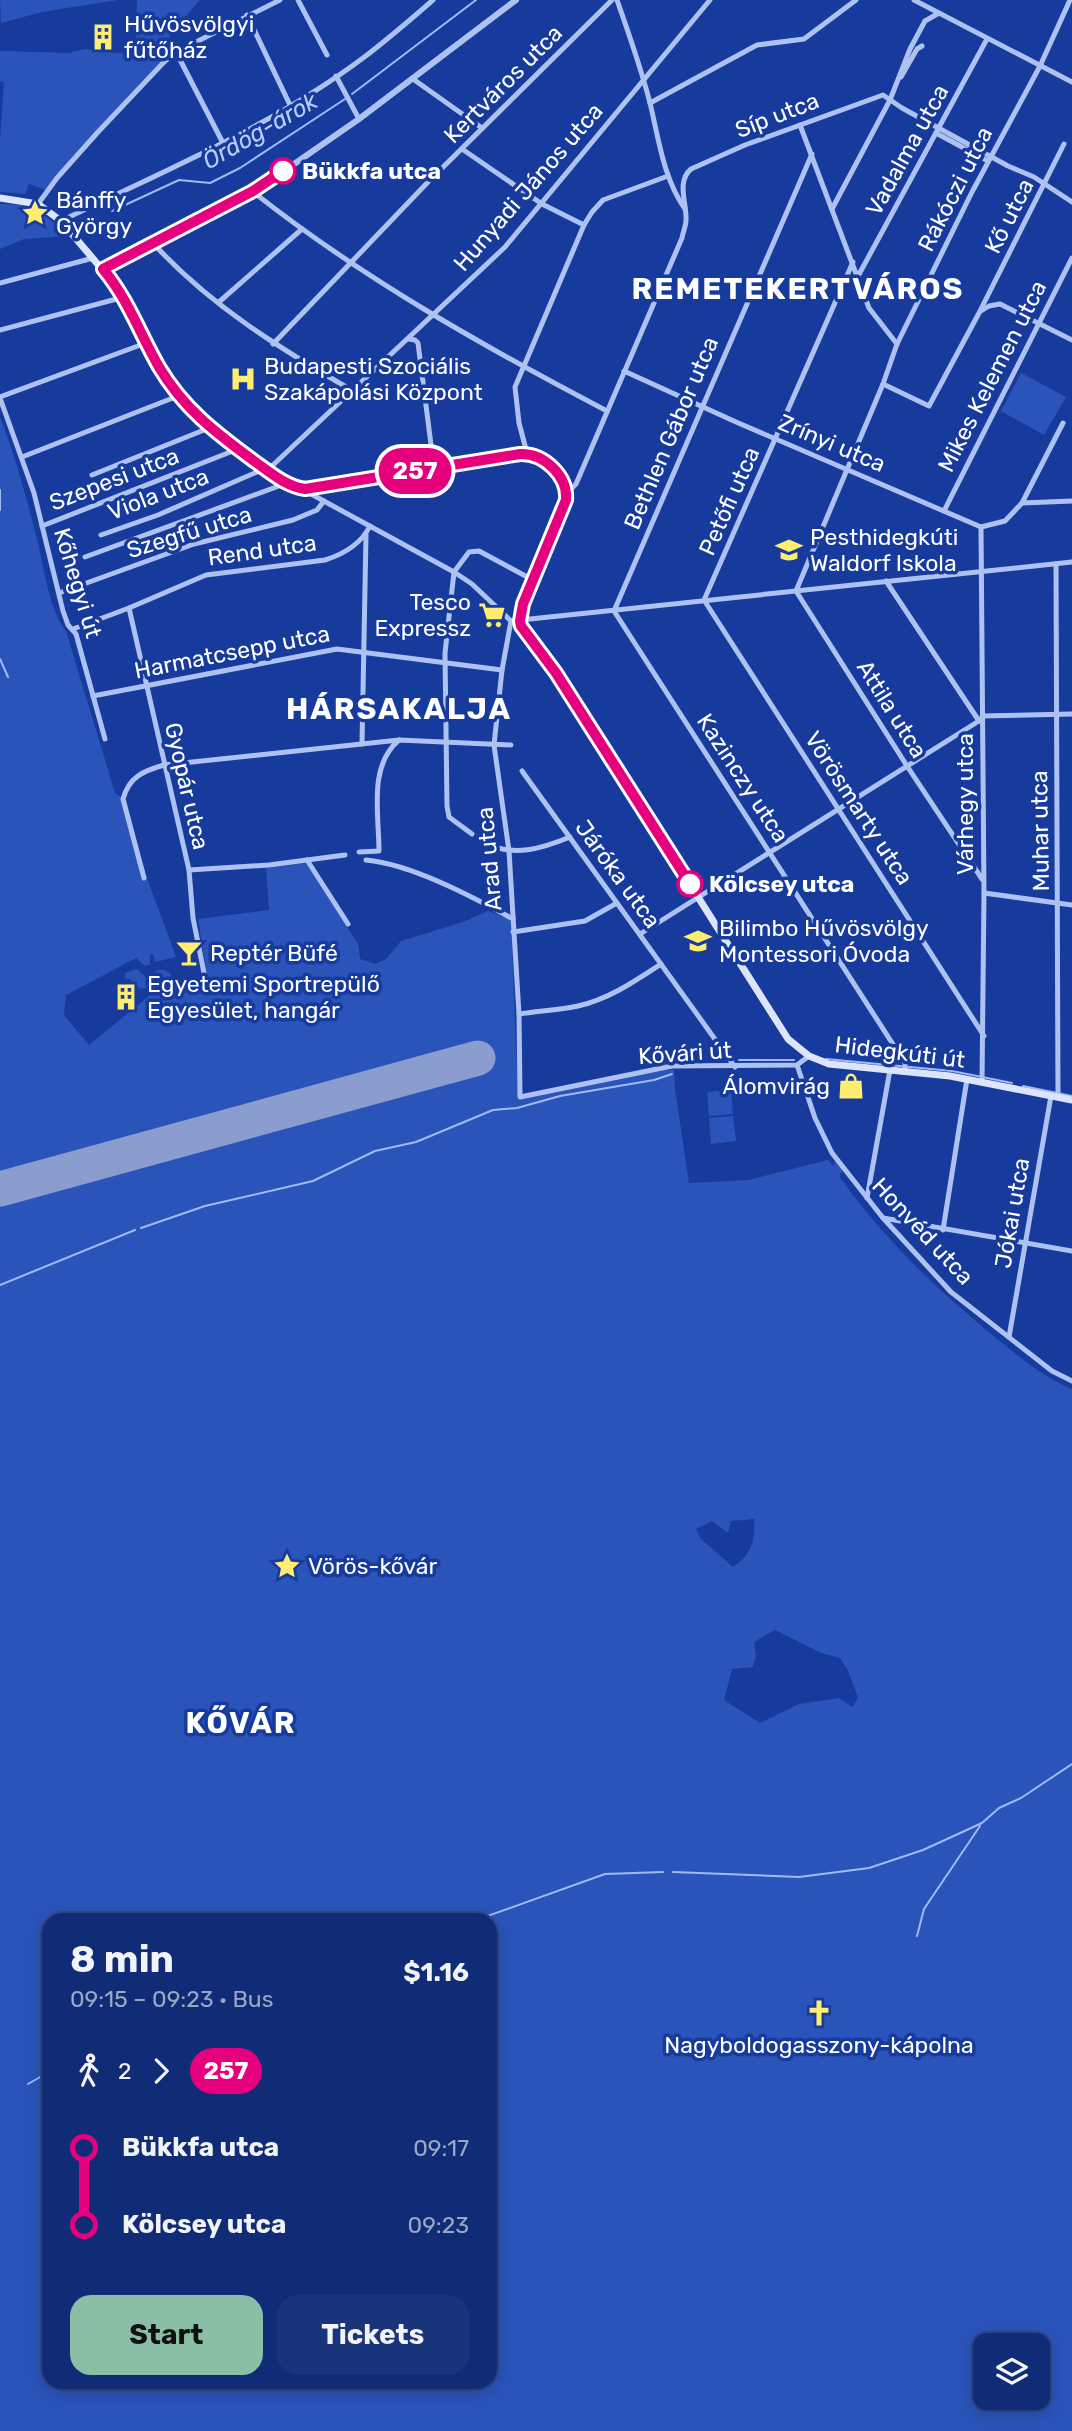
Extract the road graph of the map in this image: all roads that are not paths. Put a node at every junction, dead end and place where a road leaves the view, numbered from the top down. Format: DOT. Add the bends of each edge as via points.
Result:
graph roads {
  1 [pos="280,0"];
  2 [pos="298,0"];
  3 [pos="433,0"];
  4 [pos="516,0"];
  5 [pos="614,0"];
  6 [pos="710,0"];
  7 [pos="856,0"];
  8 [pos="914,0"];
  9 [pos="1070,0"];
  10 [pos="939,13"];
  11 [pos="247,15"];
  12 [pos="987,39"];
  13 [pos="922,46"];
  14 [pos="176,52"];
  15 [pos="327,55"];
  16 [pos="1040,66"];
  17 [pos="336,76"];
  18 [pos="413,79"];
  19 [pos="644,80"];
  20 [pos="1072,82"];
  21 [pos="896,85"];
  22 [pos="888,98"];
  23 [pos="650,103"];
  24 [pos="290,105"];
  25 [pos="359,119"];
  26 [pos="800,125"];
  27 [pos="482,128"];
  28 [pos="938,130"];
  29 [pos="223,143"];
  30 [pos="1064,144"];
  31 [pos="462,149"];
  32 [pos="812,154"];
  33 [pos="989,158"];
  34 [pos="668,176"];
  35 [pos="1044,184"];
  36 [pos="253,191"];
  37 [pos="676,196"];
  38 [pos="684,196"];
  39 [pos="0,198"];
  40 [pos="1072,202"];
  41 [pos="38,204"];
  42 [pos="542,204"];
  43 [pos="685,209"];
  44 [pos="832,209"];
  45 [pos="61,221"];
  46 [pos="584,225"];
  47 [pos="302,229"];
  48 [pos="153,243"];
  49 [pos="93,258"];
  50 [pos="1072,258"];
  51 [pos="853,262"];
  52 [pos="350,263"];
  53 [pos="103,269"];
  54 [pos="857,278"];
  55 [pos="0,283"];
  56 [pos="124,297"];
  57 [pos="219,302"];
  58 [pos="979,313"];
  59 [pos="433,316"];
  60 [pos="1038,323"];
  61 [pos="0,330"];
  62 [pos="409,339"];
  63 [pos="1072,340"];
  64 [pos="146,343"];
  65 [pos="273,344"];
  66 [pos="897,344"];
  67 [pos="524,366"];
  68 [pos="624,371"];
  69 [pos="883,384"];
  70 [pos="353,391"];
  71 [pos="178,396"];
  72 [pos="0,398"];
  73 [pos="702,405"];
  74 [pos="607,411"];
  75 [pos="1063,423"];
  76 [pos="209,428"];
  77 [pos="776,439"];
  78 [pos="238,449"];
  79 [pos="527,453"];
  80 [pos="22,457"];
  81 [pos="433,465"];
  82 [pos="848,468"];
  83 [pos="267,470"];
  84 [pos="92,475"];
  85 [pos="282,481"];
  86 [pos="305,489"];
  87 [pos="567,493"];
  88 [pos="324,501"];
  89 [pos="1072,501"];
  90 [pos="1021,503"];
  91 [pos="944,511"];
  92 [pos="42,526"];
  93 [pos="370,526"];
  94 [pos="981,527"];
  95 [pos="101,535"];
  96 [pos="366,535"];
  97 [pos="85,557"];
  98 [pos="1072,562"];
  99 [pos="1056,564"];
  100 [pos="454,572"];
  101 [pos="982,572"];
  102 [pos="533,580"];
  103 [pos="886,582"];
  104 [pos="796,591"];
  105 [pos="59,593"];
  106 [pos="704,600"];
  107 [pos="129,608"];
  108 [pos="614,611"];
  109 [pos="516,621"];
  110 [pos="73,629"];
  111 [pos="364,651"];
  112 [pos="445,663"];
  113 [pos="502,670"];
  114 [pos="147,686"];
  115 [pos="93,696"];
  116 [pos="1072,714"];
  117 [pos="1056,715"];
  118 [pos="981,718"];
  119 [pos="104,739"];
  120 [pos="399,740"];
  121 [pos="448,742"];
  122 [pos="362,744"];
  123 [pos="494,745"];
  124 [pos="511,745"];
  125 [pos="164,765"];
  126 [pos="907,766"];
  127 [pos="522,771"];
  128 [pos="839,810"];
  129 [pos="472,834"];
  130 [pos="570,837"];
  131 [pos="485,843"];
  132 [pos="509,851"];
  133 [pos="359,852"];
  134 [pos="770,853"];
  135 [pos="345,855"];
  136 [pos="307,860"];
  137 [pos="366,860"];
  138 [pos="189,870"];
  139 [pos="145,878"];
  140 [pos="983,881"];
  141 [pos="984,893"];
  142 [pos="699,898"];
  143 [pos="1058,902"];
  144 [pos="617,903"];
  145 [pos="1072,905"];
  146 [pos="513,919"];
  147 [pos="348,924"];
  148 [pos="513,932"];
  149 [pos="640,934"];
  150 [pos="661,964"];
  151 [pos="204,973"];
  152 [pos="519,1014"];
  153 [pos="984,1036"];
  154 [pos="809,1056"];
  155 [pos="797,1065"];
  156 [pos="735,1067"];
  157 [pos="905,1069"];
  158 [pos="890,1070"];
  159 [pos="967,1079"];
  160 [pos="982,1079"];
  161 [pos="1056,1095"];
  162 [pos="520,1097"];
  163 [pos="1072,1100"];
  164 [pos="867,1198"];
  165 [pos="883,1218"];
  166 [pos="943,1230"];
  167 [pos="1024,1243"];
  168 [pos="1072,1251"];
  169 [pos="1009,1336"];
  170 [pos="1072,1381"];
  1 -- 11 [label="street"];
  2 -- 15 [label="street"];
  3 -- 17 [label="street"];
  4 -- 18 [label="street"];
  5 -- 19 [label="street"];
  5 -- 27 [label="street, Kertváros utca"];
  6 -- 19 [label="street, Hunyadi János utca"];
  7 -- 23 [label="street" via="804,39 757,45"];
  8 -- 10 [label="street"];
  9 -- 16 [label="street, Rákóczi utca"];
  10 -- 12 [label="street"];
  10 -- 21 [label="street" via="925,21"];
  11 -- 14 [label="street"];
  11 -- 24 [label="street"];
  12 -- 16 [label="street"];
  12 -- 28 [label="street, Vadalma utca"];
  13 -- 21 [label="street"];
  14 -- 29 [label="street"];
  14 -- 41 [label="street" via="98,132"];
  16 -- 20 [label="street"];
  16 -- 33 [label="street, Rákóczi utca"];
  17 -- 24 [label="street"];
  17 -- 25 [label="street"];
  18 -- 25 [label="street"];
  18 -- 27 [label="street"];
  19 -- 23 [label="street"];
  19 -- 42 [label="street, Hunyadi János utca"];
  21 -- 22 [label="street"];
  22 -- 26 [label="street, Síp utca" via="879,96"];
  22 -- 28 [label="street"];
  22 -- 44 [label="street"];
  23 -- 34 [label="street"];
  24 -- 29 [label="street"];
  25 -- 36 [label="street"];
  26 -- 32 [label="street"];
  26 -- 38 [label="street, Síp utca" via="691,169 684,177"];
  27 -- 31 [label="street, Kertváros utca"];
  28 -- 33 [label="street"];
  28 -- 54 [label="street, Vadalma utca"];
  29 -- 45 [label="street"];
  30 -- 35 [label="street, Kő utca"];
  31 -- 42 [label="street"];
  31 -- 52 [label="street, Kertváros utca"];
  32 -- 44 [label="street"];
  32 -- 73 [label="street, Bethlen Gábor utca"];
  33 -- 35 [label="street"];
  33 -- 66 [label="street, Rákóczi utca"];
  34 -- 37 [label="street"];
  34 -- 46 [label="street" via="603,200"];
  35 -- 40 [label="street"];
  35 -- 58 [label="street, Kő utca"];
  36 -- 47 [label="street"];
  36 -- 48 [label="street"];
  37 -- 38 [label="street"];
  37 -- 43 [label="street"];
  38 -- 43 [label="street"];
  39 -- 41 [label="main road"];
  41 -- 45 [label="main road"];
  42 -- 46 [label="street"];
  42 -- 59 [label="street, Hunyadi János utca"];
  43 -- 68 [label="street" via="682,238"];
  44 -- 51 [label="street"];
  45 -- 49 [label="main road"];
  46 -- 67 [label="street"];
  47 -- 52 [label="street"];
  47 -- 57 [label="street"];
  48 -- 53 [label="street"];
  48 -- 57 [label="street"];
  49 -- 53 [label="main road"];
  49 -- 55 [label="street"];
  50 -- 60 [label="street, Mikes Kelemen utca"];
  51 -- 54 [label="street"];
  51 -- 77 [label="street, Petőfi utca"];
  52 -- 59 [label="street"];
  52 -- 65 [label="street, Kertváros utca"];
  53 -- 56 [label="main road"];
  54 -- 66 [label="street" via="869,307"];
  56 -- 61 [label="street"];
  56 -- 64 [label="main road"];
  57 -- 65 [label="street"];
  58 -- 60 [label="street" via="1000,304"];
  58 -- 69 [label="street, Kő utca" via="929,406"];
  59 -- 62 [label="street, Hunyadi János utca"];
  59 -- 67 [label="street"];
  60 -- 63 [label="street"];
  60 -- 91 [label="street, Mikes Kelemen utca"];
  62 -- 70 [label="street, Hunyadi János utca"];
  62 -- 81 [label="street" via="418,343"];
  64 -- 71 [label="main road"];
  64 -- 72 [label="street"];
  65 -- 70 [label="street"];
  66 -- 69 [label="street, Rákóczi utca"];
  67 -- 74 [label="street"];
  67 -- 79 [label="street" via="515,395"];
  68 -- 73 [label="street, Zrínyi utca"];
  68 -- 74 [label="street"];
  69 -- 82 [label="street, Rákóczi utca"];
  70 -- 83 [label="street, Hunyadi János utca"];
  71 -- 76 [label="main road"];
  71 -- 80 [label="street"];
  72 -- 80 [label="street, Kőhegyi út"];
  73 -- 77 [label="street, Zrínyi utca"];
  73 -- 108 [label="street, Bethlen Gábor utca"];
  74 -- 87 [label="street" via="576,484"];
  75 -- 90 [label="street"];
  76 -- 78 [label="main road"];
  76 -- 84 [label="street"];
  77 -- 82 [label="street, Zrínyi utca"];
  77 -- 106 [label="street, Petőfi utca"];
  78 -- 83 [label="main road"];
  78 -- 92 [label="street, Szepesi utca"];
  79 -- 81 [label="main road"];
  79 -- 87 [label="main road" via="554,469"];
  80 -- 92 [label="street, Kőhegyi út"];
  81 -- 86 [label="main road"];
  82 -- 91 [label="street, Zrínyi utca"];
  82 -- 104 [label="street, Rákóczi utca"];
  83 -- 85 [label="main road"];
  83 -- 95 [label="street, Viola utca"];
  85 -- 86 [label="main road"];
  85 -- 97 [label="street" via="279,486"];
  86 -- 88 [label="street"];
  87 -- 102 [label="main road"];
  88 -- 93 [label="street"];
  88 -- 105 [label="street, Szegfű utca" via="317,510 293,520 194,544"];
  89 -- 90 [label="street"];
  90 -- 94 [label="street" via="1005,522"];
  91 -- 94 [label="street, Zrínyi utca"];
  92 -- 105 [label="street, Kőhegyi út"];
  93 -- 96 [label="street"];
  93 -- 100 [label="street"];
  94 -- 101 [label="street, Várhegy utca"];
  96 -- 107 [label="street, Rend utca" via="347,551 325,560 206,575"];
  96 -- 111 [label="street"];
  98 -- 99 [label="street"];
  99 -- 101 [label="street"];
  99 -- 117 [label="street, Muhar utca"];
  100 -- 102 [label="street" via="469,552 479,551"];
  100 -- 109 [label="street"];
  100 -- 112 [label="street"];
  101 -- 103 [label="street"];
  101 -- 118 [label="street, Várhegy utca"];
  102 -- 109 [label="main road"];
  103 -- 104 [label="street"];
  103 -- 118 [label="street"];
  104 -- 106 [label="street"];
  104 -- 126 [label="street, Attila utca"];
  105 -- 110 [label="street, Kőhegyi út"];
  106 -- 108 [label="street"];
  106 -- 128 [label="street, Vörösmarty utca"];
  107 -- 110 [label="street, Rend utca"];
  107 -- 114 [label="street, Gyopár utca"];
  108 -- 109 [label="street"];
  108 -- 134 [label="street, Kazinczy utca"];
  109 -- 113 [label="street, Arad utca"];
  109 -- 142 [label="main road, Hidegkúti út" via="556,673"];
  110 -- 115 [label="street, Kőhegyi út"];
  111 -- 112 [label="street, Harmatcsepp utca"];
  111 -- 114 [label="street, Harmatcsepp utca" via="337,649"];
  111 -- 122 [label="street"];
  112 -- 113 [label="street, Harmatcsepp utca"];
  112 -- 121 [label="street"];
  113 -- 123 [label="street, Arad utca"];
  114 -- 115 [label="street, Harmatcsepp utca"];
  114 -- 125 [label="street, Gyopár utca"];
  115 -- 119 [label="street, Kőhegyi út"];
  116 -- 117 [label="street"];
  117 -- 118 [label="street"];
  117 -- 143 [label="street, Muhar utca"];
  118 -- 126 [label="street"];
  118 -- 140 [label="street, Várhegy utca"];
  120 -- 121 [label="street"];
  120 -- 122 [label="street"];
  120 -- 133 [label="street" via="389,749 377,782 379,851"];
  121 -- 123 [label="street"];
  121 -- 129 [label="street" via="449,817"];
  122 -- 125 [label="street"];
  123 -- 124 [label="street"];
  123 -- 132 [label="street, Arad utca"];
  125 -- 138 [label="street, Gyopár utca"];
  125 -- 139 [label="street" via="133,779 123,799"];
  126 -- 128 [label="street"];
  126 -- 140 [label="street, Attila utca"];
  127 -- 130 [label="street, Járóka utca"];
  128 -- 134 [label="street"];
  128 -- 153 [label="street, Vörösmarty utca"];
  130 -- 132 [label="street" via="538,849"];
  130 -- 144 [label="street, Járóka utca"];
  131 -- 132 [label="street"];
  132 -- 146 [label="street, Arad utca"];
  134 -- 142 [label="street"];
  134 -- 157 [label="street, Kazinczy utca"];
  135 -- 136 [label="street"];
  136 -- 138 [label="street"];
  136 -- 147 [label="street"];
  137 -- 146 [label="street" via="435,881"];
  138 -- 151 [label="street, Gyopár utca" via="191,909"];
  140 -- 141 [label="street, Várhegy utca"];
  141 -- 143 [label="street"];
  141 -- 153 [label="street, Várhegy utca"];
  142 -- 149 [label="street"];
  142 -- 154 [label="main road, Hidegkúti út" via="788,1039"];
  143 -- 145 [label="street"];
  143 -- 161 [label="street, Muhar utca"];
  144 -- 148 [label="street" via="585,921"];
  144 -- 149 [label="street, Járóka utca"];
  146 -- 148 [label="street, Arad utca"];
  148 -- 152 [label="street, Arad utca"];
  149 -- 150 [label="street, Járóka utca"];
  150 -- 152 [label="street" via="632,984 579,1006"];
  150 -- 156 [label="street, Járóka utca"];
  152 -- 162 [label="street, Arad utca"];
  153 -- 160 [label="street, Várhegy utca"];
  154 -- 155 [label="street"];
  154 -- 158 [label="main road, Hidegkúti út" via="841,1066"];
  155 -- 156 [label="street, Kővári út"];
  155 -- 164 [label="street, Honvéd utca" via="827,1143"];
  156 -- 162 [label="street, Kővári út" via="672,1066"];
  157 -- 158 [label="main road, Hidegkúti út"];
  157 -- 159 [label="main road, Hidegkúti út"];
  158 -- 164 [label="street"];
  159 -- 160 [label="main road, Hidegkúti út"];
  159 -- 166 [label="street"];
  160 -- 161 [label="main road, Hidegkúti út"];
  161 -- 163 [label="main road, Hidegkúti út"];
  161 -- 167 [label="street, Jókai utca"];
  164 -- 165 [label="street, Honvéd utca"];
  165 -- 166 [label="street"];
  165 -- 169 [label="street, Honvéd utca" via="951,1292"];
  166 -- 167 [label="street"];
  167 -- 168 [label="street"];
  167 -- 169 [label="street, Jókai utca"];
  169 -- 170 [label="street, Honvéd utca"];
}
